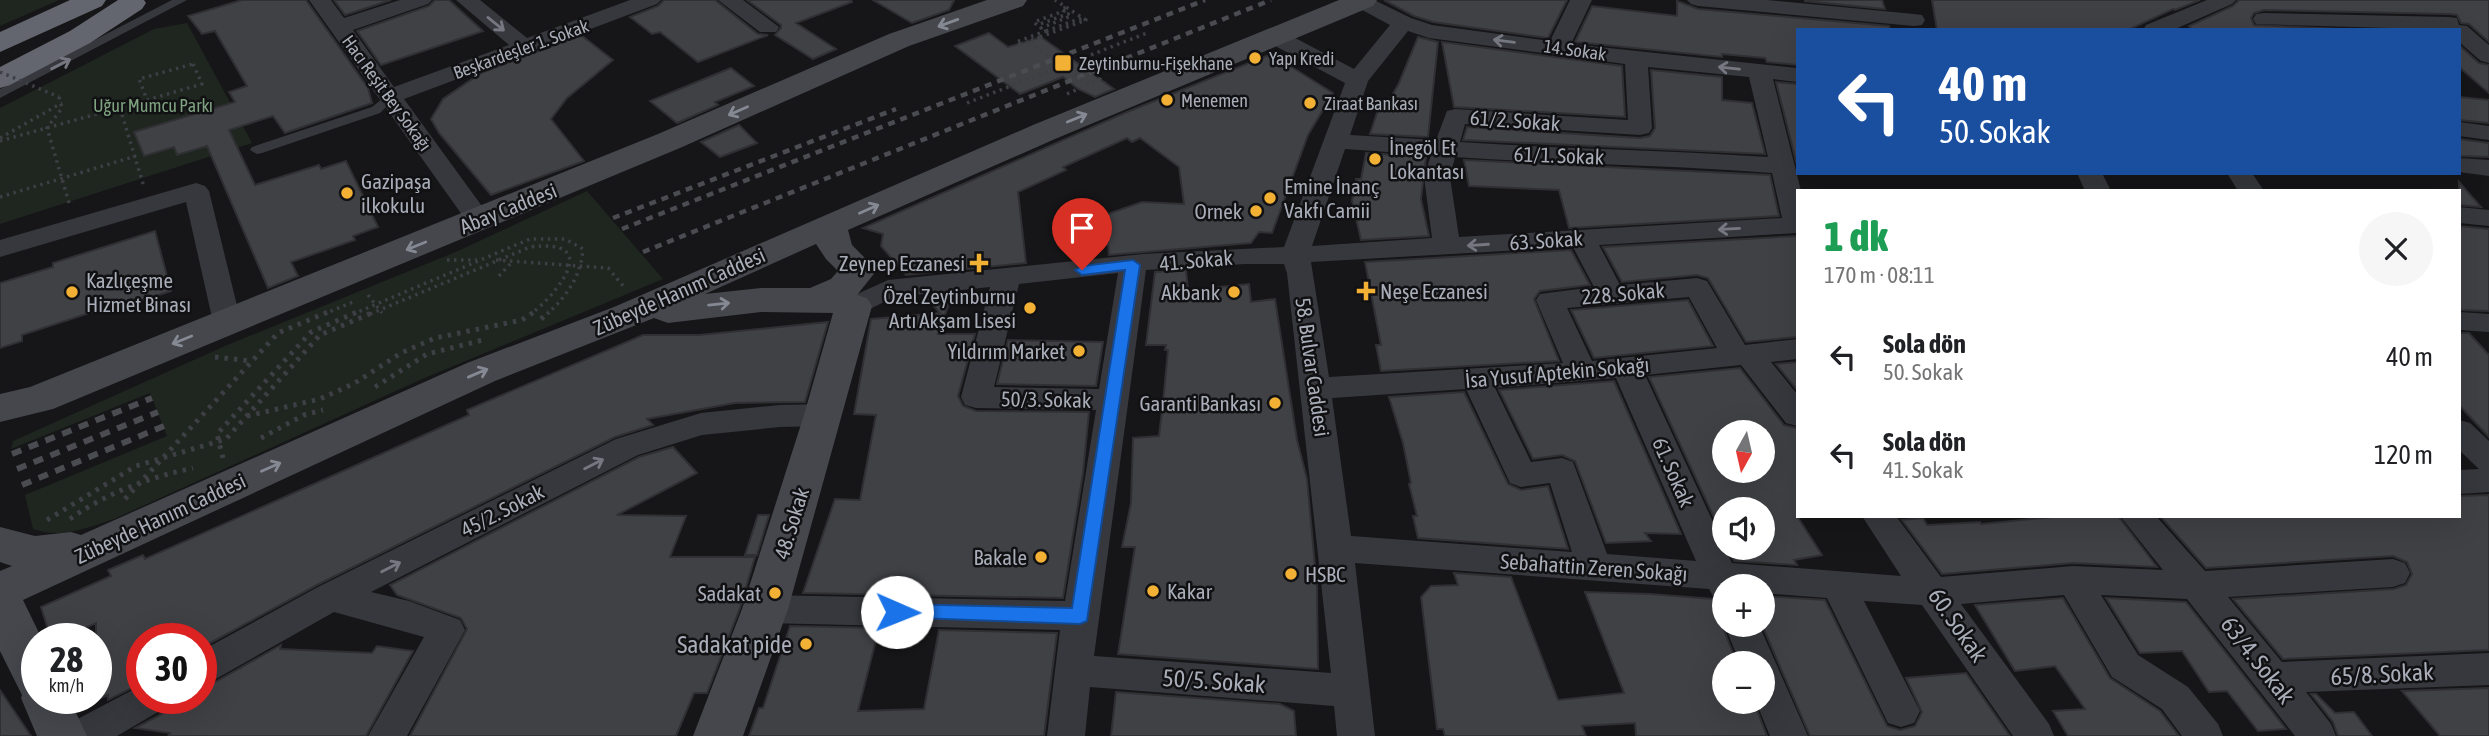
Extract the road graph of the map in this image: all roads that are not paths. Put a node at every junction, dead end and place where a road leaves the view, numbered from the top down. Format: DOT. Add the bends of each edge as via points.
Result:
graph roads {
  1 [pos="92,0"];
  2 [pos="181,0"];
  3 [pos="320,0"];
  4 [pos="421,0"];
  5 [pos="467,0"];
  6 [pos="650,0"];
  7 [pos="729,0"];
  8 [pos="1580,0"];
  9 [pos="1698,0"];
  10 [pos="2225,0"];
  11 [pos="2244,0"];
  12 [pos="2419,0"];
  13 [pos="134,1"];
  14 [pos="1361,1"];
  15 [pos="999,2"];
  16 [pos="1913,17"];
  17 [pos="1403,23"];
  18 [pos="2268,24"];
  19 [pos="339,27"];
  20 [pos="768,27"];
  21 [pos="2159,28"];
  22 [pos="2455,28"];
  23 [pos="2461,33"];
  24 [pos="1274,36"];
  25 [pos="0,43"];
  26 [pos="526,48"];
  27 [pos="1558,48"];
  28 [pos="2489,56"];
  29 [pos="1636,59"];
  30 [pos="0,70"];
  31 [pos="1759,71"];
  32 [pos="1796,75"];
  33 [pos="0,79"];
  34 [pos="1357,80"];
  35 [pos="0,94"];
  36 [pos="391,96"];
  37 [pos="2461,129"];
  38 [pos="1785,133"];
  39 [pos="2489,133"];
  40 [pos="1335,141"];
  41 [pos="1445,149"];
  42 [pos="257,150"];
  43 [pos="2461,165"];
  44 [pos="1782,166"];
  45 [pos="2489,168"];
  46 [pos="2461,215"];
  47 [pos="2489,218"];
  48 [pos="479,220"];
  49 [pos="1796,221"];
  50 [pos="831,225"];
  51 [pos="1796,225"];
  52 [pos="1582,238"];
  53 [pos="1447,247"];
  54 [pos="0,249"];
  55 [pos="1295,256"];
  56 [pos="1133,265"];
  57 [pos="1006,279"];
  58 [pos="854,291"];
  59 [pos="1611,294"];
  60 [pos="630,306"];
  61 [pos="227,322"];
  62 [pos="1796,349"];
  63 [pos="1743,355"];
  64 [pos="1626,367"];
  65 [pos="1582,372"];
  66 [pos="1475,379"];
  67 [pos="1317,388"];
  68 [pos="39,399"];
  69 [pos="1113,400"];
  70 [pos="0,408"];
  71 [pos="1796,414"];
  72 [pos="824,415"];
  73 [pos="0,425"];
  74 [pos="2461,433"];
  75 [pos="2489,460"];
  76 [pos="2489,480"];
  77 [pos="2461,482"];
  78 [pos="1880,518"];
  79 [pos="2138,518"];
  80 [pos="19,536"];
  81 [pos="120,536"];
  82 [pos="1336,548"];
  83 [pos="1594,567"];
  84 [pos="2393,573"];
  85 [pos="1719,574"];
  86 [pos="2073,580"];
  87 [pos="1712,581"];
  88 [pos="1775,583"];
  89 [pos="1838,585"];
  90 [pos="2198,585"];
  91 [pos="0,591"];
  92 [pos="1935,592"];
  93 [pos="330,597"];
  94 [pos="0,599"];
  95 [pos="765,609"];
  96 [pos="1080,616"];
  97 [pos="21,645"];
  98 [pos="217,660"];
  99 [pos="2489,669"];
  100 [pos="1075,670"];
  101 [pos="2275,678"];
  102 [pos="1352,691"];
  103 [pos="1775,703"];
  104 [pos="126,711"];
  105 [pos="1900,711"];
  106 [pos="52,714"];
  107 [pos="62,736"];
  108 [pos="82,736"];
  109 [pos="387,736"];
  110 [pos="718,736"];
  111 [pos="1066,736"];
  112 [pos="1356,736"];
  113 [pos="1789,736"];
  114 [pos="2035,736"];
  115 [pos="2204,736"];
  116 [pos="2317,736"];
  1 -- 25 [label="highway"];
  35 -- 2 [label="lane, one-way"];
  3 -- 19 [label="street, Hacı Reşit Bey Sokağı"];
  4 -- 19 [label="street"];
  5 -- 26 [label="street, one-way"];
  6 -- 26 [label="street, Beşkardeşler 1. Sokak"];
  7 -- 20 [label="street"];
  8 -- 27 [label="street"];
  9 -- 16 [label="street"];
  10 -- 21 [label="street"];
  11 -- 18 [label="street"];
  12 -- 22 [label="street"];
  13 -- 30 [label="highway"];
  13 -- 33 [label="highway" via="80,37"];
  14 -- 17 [label="street, 14. Sokak"];
  14 -- 24 [label="main road, Zübeyde Hanım Caddesi"];
  15 -- 48 [label="main road, Abay Caddesi, one-way" via="899,40"];
  27 -- 17 [label="street, 14. Sokak, one-way" via="1429,31"];
  17 -- 34 [label="street"];
  18 -- 22 [label="street"];
  19 -- 36 [label="street, Hacı Reşit Bey Sokağı"];
  23 -- 28 [label="street"];
  24 -- 34 [label="street"];
  50 -- 24 [label="main road, Zübeyde Hanım Caddesi, one-way"];
  26 -- 36 [label="street, Beşkardeşler 1. Sokak"];
  27 -- 29 [label="street, 14. Sokak"];
  31 -- 29 [label="street, 14. Sokak, one-way"];
  29 -- 41 [label="street, 61/2. Sokak" via="1640,128 1455,116"];
  31 -- 32 [label="street, 14. Sokak"];
  31 -- 38 [label="street"];
  34 -- 40 [label="street"];
  36 -- 42 [label="lane" via="376,110"];
  36 -- 48 [label="street, Hacı Reşit Bey Sokağı"];
  37 -- 39 [label="street"];
  38 -- 44 [label="street"];
  40 -- 41 [label="street, 61/1. Sokak"];
  40 -- 55 [label="street"];
  41 -- 44 [label="street, 61/1. Sokak"];
  41 -- 53 [label="street, 61/2. Sokak" via="1437,177"];
  43 -- 45 [label="street"];
  44 -- 49 [label="street"];
  46 -- 47 [label="street"];
  48 -- 61 [label="main road, Abay Caddesi, one-way"];
  50 -- 58 [label="main road" via="830,237"];
  50 -- 60 [label="main road, Zübeyde Hanım Caddesi"];
  51 -- 52 [label="street, 63. Sokak, one-way"];
  52 -- 53 [label="street, 63. Sokak, one-way"];
  52 -- 59 [label="street"];
  53 -- 55 [label="street, 63. Sokak"];
  54 -- 61 [label="street" via="196,191"];
  55 -- 56 [label="street, 41. Sokak"];
  55 -- 67 [label="street, 58. Bulvar Caddesi"];
  56 -- 57 [label="street, 41. Sokak"];
  56 -- 69 [label="street"];
  57 -- 58 [label="street, 41. Sokak"];
  57 -- 69 [label="street, 50/3. Sokak" via="976,397"];
  60 -- 58 [label="main road, 41. Sokak, one-way"];
  58 -- 72 [label="main road, 48. Sokak"];
  59 -- 63 [label="street, 228. Sokak" via="1697,287"];
  59 -- 65 [label="street, 228. Sokak" via="1549,300"];
  81 -- 60 [label="main road, Zübeyde Hanım Caddesi, one-way"];
  61 -- 68 [label="main road, Abay Caddesi, one-way"];
  62 -- 63 [label="street, İsa Yusuf Aptekin Sokağı"];
  63 -- 64 [label="street, İsa Yusuf Aptekin Sokağı"];
  63 -- 71 [label="street"];
  64 -- 65 [label="street, İsa Yusuf Aptekin Sokağı"];
  64 -- 85 [label="street, 61. Sokak"];
  65 -- 66 [label="street, İsa Yusuf Aptekin Sokağı"];
  66 -- 67 [label="street, İsa Yusuf Aptekin Sokağı"];
  66 -- 83 [label="street" via="1521,475 1562,470"];
  67 -- 82 [label="street, 58. Bulvar Caddesi"];
  68 -- 70 [label="main road, Abay Caddesi"];
  68 -- 73 [label="main road"];
  69 -- 96 [label="street"];
  93 -- 72 [label="street, 45/2. Sokak, one-way" via="627,447 701,424"];
  72 -- 95 [label="main road, 48. Sokak"];
  74 -- 75 [label="street"];
  76 -- 77 [label="street"];
  78 -- 92 [label="street, 60. Sokak"];
  79 -- 90 [label="street, 63/4. Sokak"];
  80 -- 81 [label="main road" via="17,552 40,554"];
  81 -- 91 [label="main road, Zübeyde Hanım Caddesi"];
  82 -- 83 [label="street, Sebahattin Zeren Sokağı"];
  82 -- 102 [label="street, 58. Bulvar Caddesi"];
  83 -- 87 [label="street, Sebahattin Zeren Sokağı"];
  84 -- 90 [label="street, Sebahattin Zeren Sokağı"];
  86 -- 90 [label="street, Sebahattin Zeren Sokağı"];
  86 -- 92 [label="street, Sebahattin Zeren Sokağı"];
  86 -- 115 [label="street" via="2125,666 2175,698"];
  88 -- 89 [label="street, Sebahattin Zeren Sokağı"];
  89 -- 92 [label="street, Sebahattin Zeren Sokağı"];
  89 -- 105 [label="street"];
  90 -- 101 [label="street, 63/4. Sokak"];
  92 -- 114 [label="street, 60. Sokak"];
  93 -- 98 [label="street, 45/2. Sokak"];
  93 -- 109 [label="street" via="409,615 447,630"];
  94 -- 97 [label="main road"];
  95 -- 96 [label="street"];
  95 -- 110 [label="main road, 48. Sokak"];
  96 -- 100 [label="street"];
  99 -- 101 [label="street, 65/8. Sokak"];
  100 -- 102 [label="street, 50/5. Sokak"];
  100 -- 111 [label="street"];
  101 -- 116 [label="street, 63/4. Sokak"];
  102 -- 112 [label="street, 58. Bulvar Caddesi"];
  103 -- 113 [label="street"];
  104 -- 108 [label="street"];
  106 -- 107 [label="main road"];
}
